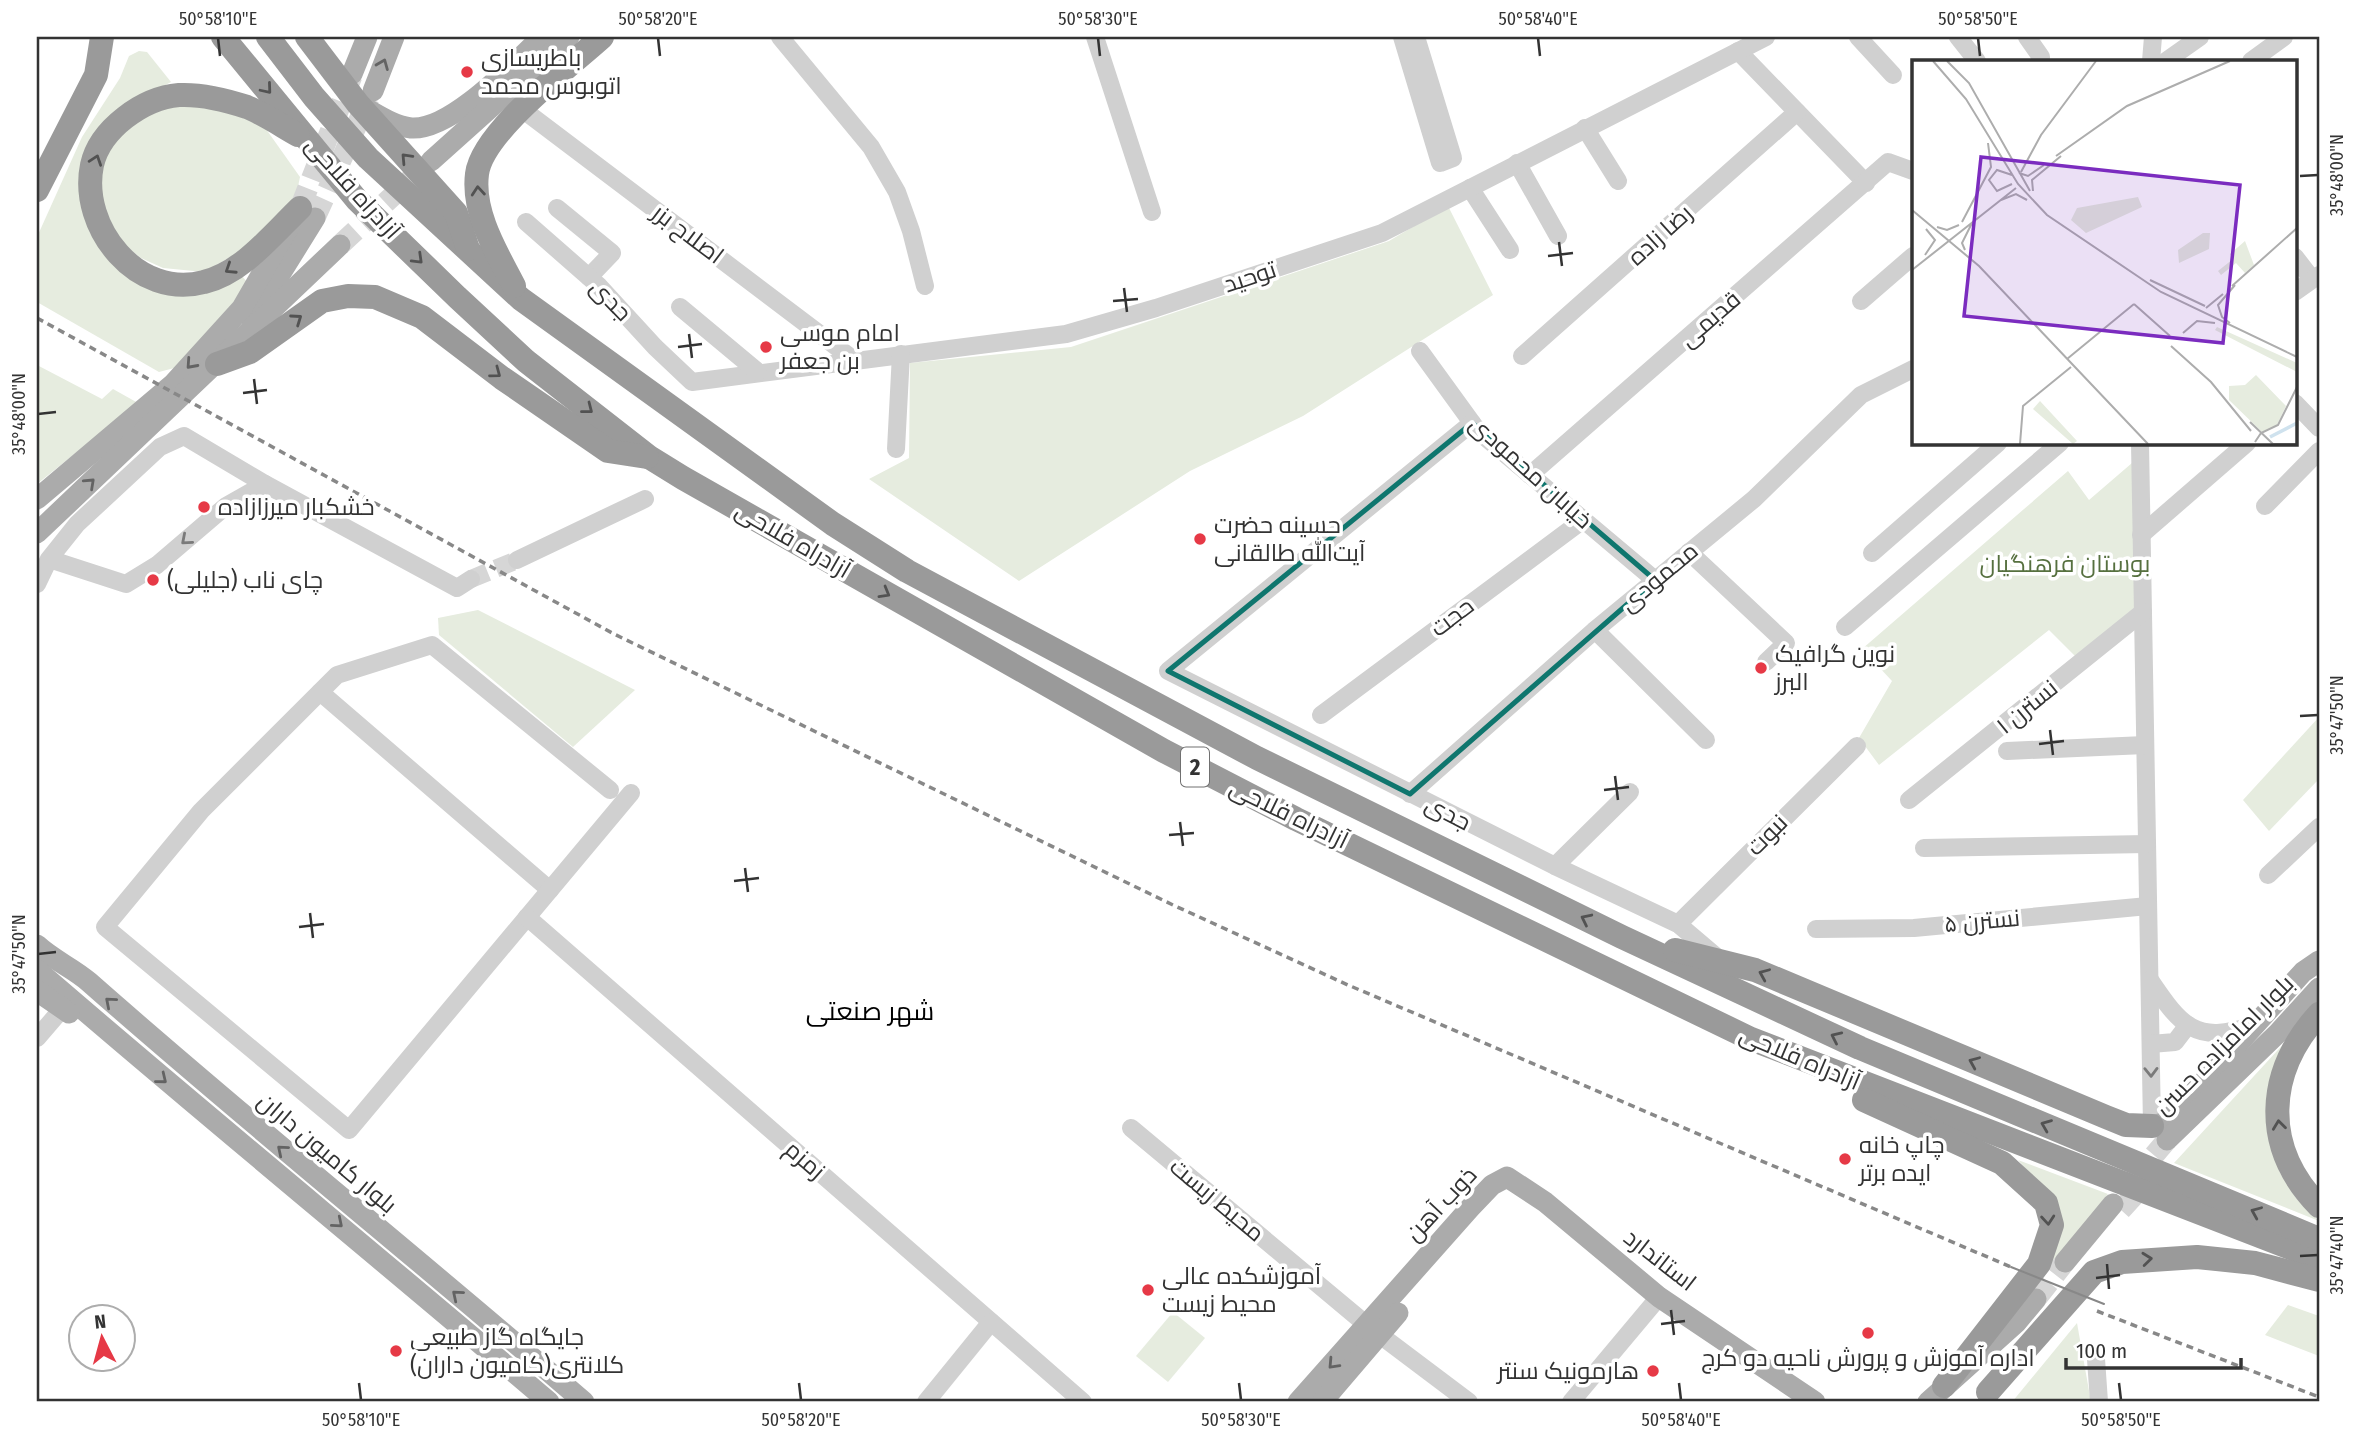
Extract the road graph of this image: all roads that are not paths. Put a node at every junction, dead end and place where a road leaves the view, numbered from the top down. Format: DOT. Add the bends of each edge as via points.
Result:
graph roads {
  1 [pos="102,37"];
  2 [pos="223,37"];
  3 [pos="268,37"];
  4 [pos="307,37"];
  5 [pos="368,37"];
  6 [pos="394,37"];
  7 [pos="542,37"];
  8 [pos="569,37"];
  9 [pos="602,37"];
  10 [pos="780,37"];
  11 [pos="1095,37"];
  12 [pos="1402,37"];
  13 [pos="1416,37"];
  14 [pos="1766,37"];
  15 [pos="1858,37"];
  16 [pos="1958,37"];
  17 [pos="2027,37"];
  18 [pos="2153,37"];
  19 [pos="2200,37"];
  20 [pos="2284,37"];
  21 [pos="1738,51"];
  22 [pos="2041,57"];
  23 [pos="1976,60"];
  24 [pos="2151,60"];
  25 [pos="2167,60"];
  26 [pos="2252,60"];
  27 [pos="352,74"];
  28 [pos="1893,75"];
  29 [pos="365,97"];
  30 [pos="522,109"];
  31 [pos="1797,112"];
  32 [pos="1585,128"];
  33 [pos="309,140"];
  34 [pos="431,160"];
  35 [pos="1517,163"];
  36 [pos="1912,171"];
  37 [pos="1618,181"];
  38 [pos="1866,183"];
  39 [pos="1470,188"];
  40 [pos="37,190"];
  41 [pos="557,208"];
  42 [pos="1152,212"];
  43 [pos="308,213"];
  44 [pos="526,222"];
  45 [pos="1558,236"];
  46 [pos="340,246"];
  47 [pos="1510,250"];
  48 [pos="469,253"];
  49 [pos="1912,257"];
  50 [pos="2296,258"];
  51 [pos="589,277"];
  52 [pos="2315,277"];
  53 [pos="925,286"];
  54 [pos="2296,291"];
  55 [pos="521,299"];
  56 [pos="1861,301"];
  57 [pos="680,307"];
  58 [pos="1420,351"];
  59 [pos="901,354"];
  60 [pos="1521,356"];
  61 [pos="854,360"];
  62 [pos="217,364"];
  63 [pos="1912,369"];
  64 [pos="758,372"];
  65 [pos="692,382"];
  66 [pos="2296,404"];
  67 [pos="1472,423"];
  68 [pos="2319,428"];
  69 [pos="1997,444"];
  70 [pos="2059,444"];
  71 [pos="2140,444"];
  72 [pos="2246,444"];
  73 [pos="896,449"];
  74 [pos="2319,451"];
  75 [pos="649,457"];
  76 [pos="1530,475"];
  77 [pos="265,484"];
  78 [pos="37,497"];
  79 [pos="645,499"];
  80 [pos="2265,506"];
  81 [pos="1583,520"];
  82 [pos="38,532"];
  83 [pos="2141,535"];
  84 [pos="1689,552"];
  85 [pos="1872,553"];
  86 [pos="49,559"];
  87 [pos="517,560"];
  88 [pos="471,579"];
  89 [pos="1655,580"];
  90 [pos="37,584"];
  91 [pos="2143,612"];
  92 [pos="1845,627"];
  93 [pos="1595,630"];
  94 [pos="1766,662"];
  95 [pos="320,692"];
  96 [pos="1321,715"];
  97 [pos="1706,740"];
  98 [pos="2145,745"];
  99 [pos="1857,746"];
  100 [pos="2007,751"];
  101 [pos="610,790"];
  102 [pos="1630,792"];
  103 [pos="631,793"];
  104 [pos="1410,794"];
  105 [pos="1909,800"];
  106 [pos="2319,827"];
  107 [pos="2147,844"];
  108 [pos="1924,848"];
  109 [pos="1555,866"];
  110 [pos="2268,875"];
  111 [pos="550,890"];
  112 [pos="2148,906"];
  113 [pos="527,917"];
  114 [pos="1678,923"];
  115 [pos="37,929"];
  116 [pos="1816,929"];
  117 [pos="1622,937"];
  118 [pos="37,945"];
  119 [pos="2319,961"];
  120 [pos="1722,962"];
  121 [pos="37,970"];
  122 [pos="86,980"];
  123 [pos="2150,980"];
  124 [pos="2319,988"];
  125 [pos="37,991"];
  126 [pos="2319,998"];
  127 [pos="62,1010"];
  128 [pos="2319,1014"];
  129 [pos="2188,1025"];
  130 [pos="2253,1025"];
  131 [pos="37,1038"];
  132 [pos="115,1040"];
  133 [pos="2151,1044"];
  134 [pos="1815,1066"];
  135 [pos="1131,1128"];
  136 [pos="2165,1138"];
  137 [pos="1514,1179"];
  138 [pos="2319,1206"];
  139 [pos="2117,1207"];
  140 [pos="2319,1239"];
  141 [pos="2319,1259"];
  142 [pos="2071,1265"];
  143 [pos="2319,1280"];
  144 [pos="1660,1297"];
  145 [pos="991,1322"];
  146 [pos="1374,1331"];
  147 [pos="2096,1359"];
  148 [pos="1778,1376"];
  149 [pos="1936,1394"];
  150 [pos="1984,1397"];
  151 [pos="549,1402"];
  152 [pos="584,1402"];
  153 [pos="926,1402"];
  154 [pos="1083,1402"];
  155 [pos="1298,1402"];
  156 [pos="1322,1402"];
  157 [pos="1469,1402"];
  158 [pos="1571,1402"];
  159 [pos="1794,1402"];
  160 [pos="1815,1402"];
  161 [pos="2099,1402"];
  1 -- 40 [label="highway" via="96,75"];
  2 -- 33 [label="highway, آزادراه فلاحی / 2, one-way"];
  3 -- 48 [label="highway, آزادراه فلاحی / 2" via="368,158"];
  4 -- 29 [label="highway"];
  5 -- 27 [label="main road"];
  29 -- 6 [label="main road, one-way"];
  7 -- 29 [label="main road" via="436,123 410,128 390,122"];
  8 -- 34 [label="main road"];
  9 -- 30 [label="highway"];
  10 -- 53 [label="street" via="871,147 897,192"];
  11 -- 42 [label="street"];
  12 -- 13 [label="street" via="1440,163 1453,158"];
  14 -- 21 [label="street, توحید"];
  15 -- 28 [label="street"];
  16 -- 23 [label="street"];
  17 -- 22 [label="street"];
  18 -- 24 [label="street"];
  19 -- 25 [label="street"];
  20 -- 26 [label="street"];
  21 -- 31 [label="street"];
  21 -- 32 [label="street, توحید"];
  48 -- 29 [label="highway, one-way" via="456,213"];
  55 -- 30 [label="highway, one-way" via="485,223 477,196 477,174 483,152"];
  30 -- 61 [label="street, اصلاح بزر"];
  31 -- 38 [label="street"];
  31 -- 60 [label="street, رضا زاده"];
  32 -- 35 [label="street, توحید"];
  32 -- 37 [label="street"];
  43 -- 33 [label="highway, one-way" via="229,271 205,282 175,285 132,267 113,249 98,224 91,193 92,164 106,136 129,114 159,99 178,95 223,101 248,108"];
  33 -- 75 [label="highway, آزادراه فلاحی / 2, one-way" via="357,200 457,297 526,361"];
  35 -- 39 [label="street, توحید"];
  35 -- 45 [label="street"];
  36 -- 38 [label="street, قدیمی" via="1888,162"];
  38 -- 76 [label="street, قدیمی"];
  39 -- 47 [label="street"];
  39 -- 59 [label="street, توحید" via="1381,233 1066,334"];
  41 -- 51 [label="street" via="617,257"];
  43 -- 62 [label="main road" via="266,297 218,356"];
  43 -- 78 [label="main road, one-way" via="242,308 173,384"];
  44 -- 51 [label="street, جدی"];
  46 -- 62 [label="main road"];
  48 -- 55 [label="highway, آزادراه فلاحی / 2"];
  49 -- 56 [label="street"];
  50 -- 52 [label="street"];
  51 -- 65 [label="street, جدی"];
  52 -- 54 [label="street"];
  117 -- 55 [label="highway, آزادراه فلاحی / 2, one-way" via="1257,758 907,571 832,524"];
  57 -- 64 [label="street"];
  58 -- 67 [label="street, خیابان محمودی"];
  59 -- 61 [label="street, توحید"];
  59 -- 73 [label="street"];
  61 -- 64 [label="street, توحید"];
  62 -- 75 [label="highway, one-way" via="250,352 322,301 375,297 422,317 608,450"];
  82 -- 62 [label="main road, one-way"];
  63 -- 84 [label="street, محمودی" via="1861,394 1754,499"];
  64 -- 65 [label="street, توحید"];
  66 -- 68 [label="street"];
  67 -- 76 [label="street, خیابان محمودی"];
  67 -- 104 [label="street, جدی" via="1168,671"];
  69 -- 85 [label="street"];
  70 -- 92 [label="street"];
  71 -- 83 [label="street"];
  72 -- 83 [label="street"];
  74 -- 80 [label="street"];
  75 -- 134 [label="highway, آزادراه فلاحی / 2, one-way" via="1176,757 1739,1034"];
  76 -- 81 [label="street, خیابان محمودی"];
  77 -- 86 [label="street, one-way" via="226,506 157,565 126,584"];
  77 -- 86 [label="street" via="184,436 160,447 78,524"];
  77 -- 88 [label="street" via="457,588"];
  79 -- 87 [label="street"];
  81 -- 89 [label="street, خیابان محمودی"];
  81 -- 96 [label="street, حجت"];
  83 -- 91 [label="street"];
  84 -- 89 [label="street, محمودی"];
  84 -- 94 [label="street" via="1786,643"];
  86 -- 90 [label="street"];
  89 -- 93 [label="street, محمودی"];
  91 -- 98 [label="street"];
  91 -- 105 [label="street, نسترن ۱"];
  93 -- 97 [label="street"];
  93 -- 104 [label="street, محمودی"];
  95 -- 101 [label="street" via="337,675 432,645"];
  95 -- 111 [label="street"];
  95 -- 113 [label="street" via="201,811 105,927 349,1129"];
  98 -- 100 [label="street"];
  98 -- 107 [label="street"];
  99 -- 114 [label="street, نبوت"];
  102 -- 109 [label="street"];
  103 -- 111 [label="street"];
  104 -- 109 [label="street, جدی"];
  106 -- 110 [label="street"];
  107 -- 108 [label="street"];
  107 -- 112 [label="street"];
  109 -- 114 [label="street, جدی"];
  111 -- 113 [label="street"];
  112 -- 116 [label="street, نسترن ۵" via="1914,928"];
  112 -- 123 [label="street"];
  113 -- 145 [label="street, زمزم"];
  114 -- 120 [label="street, جدی"];
  115 -- 122 [label="main road"];
  117 -- 120 [label="highway"];
  140 -- 117 [label="highway, آزادراه فلاحی / 2, one-way" via="1860,1048"];
  118 -- 122 [label="main road, بلوار کامیون داران"];
  119 -- 130 [label="main road"];
  136 -- 120 [label="highway, one-way" via="1755,970"];
  121 -- 132 [label="main road, بلوار کامیون داران"];
  152 -- 122 [label="main road, بلوار کامیون داران, one-way"];
  123 -- 129 [label="street" via="2169,1008"];
  123 -- 133 [label="street"];
  124 -- 136 [label="main road, بلوار امامزاده حسن" via="2278,1033"];
  125 -- 127 [label="main road"];
  126 -- 136 [label="main road, بلوار امامزاده حسن"];
  127 -- 131 [label="street"];
  127 -- 132 [label="main road"];
  138 -- 128 [label="highway, one-way" via="2294,1174 2280,1138 2276,1102 2298,1037"];
  129 -- 130 [label="street" via="2224,1035"];
  129 -- 133 [label="street" via="2175,1042"];
  130 -- 136 [label="main road" via="2166,1122"];
  132 -- 151 [label="main road, بلوار کامیون داران, one-way"];
  133 -- 136 [label="street, one-way"];
  134 -- 141 [label="highway, آزادراه فلاحی / 2"];
  134 -- 149 [label="highway, one-way" via="1849,1093 2002,1163 2046,1203 2052,1226 2039,1264"];
  135 -- 146 [label="street, محیط زیست"];
  137 -- 144 [label="main road, استاندارد"];
  137 -- 146 [label="main road, ذوب آهن"];
  139 -- 142 [label="main road"];
  150 -- 143 [label="highway, one-way" via="2094,1272 2122,1262 2197,1256 2255,1263"];
  144 -- 148 [label="main road, استاندارد"];
  144 -- 158 [label="street"];
  145 -- 153 [label="street"];
  145 -- 154 [label="street, زمزم"];
  146 -- 155 [label="main road, ذوب آهن, one-way"];
  146 -- 156 [label="main road, ذوب آهن"];
  146 -- 157 [label="street, محیط زیست"];
  147 -- 161 [label="street"];
  148 -- 159 [label="main road, استاندارد"];
  148 -- 160 [label="main road, استاندارد"];
  149 -- 150 [label="main road" via="2044,1302"];
}
